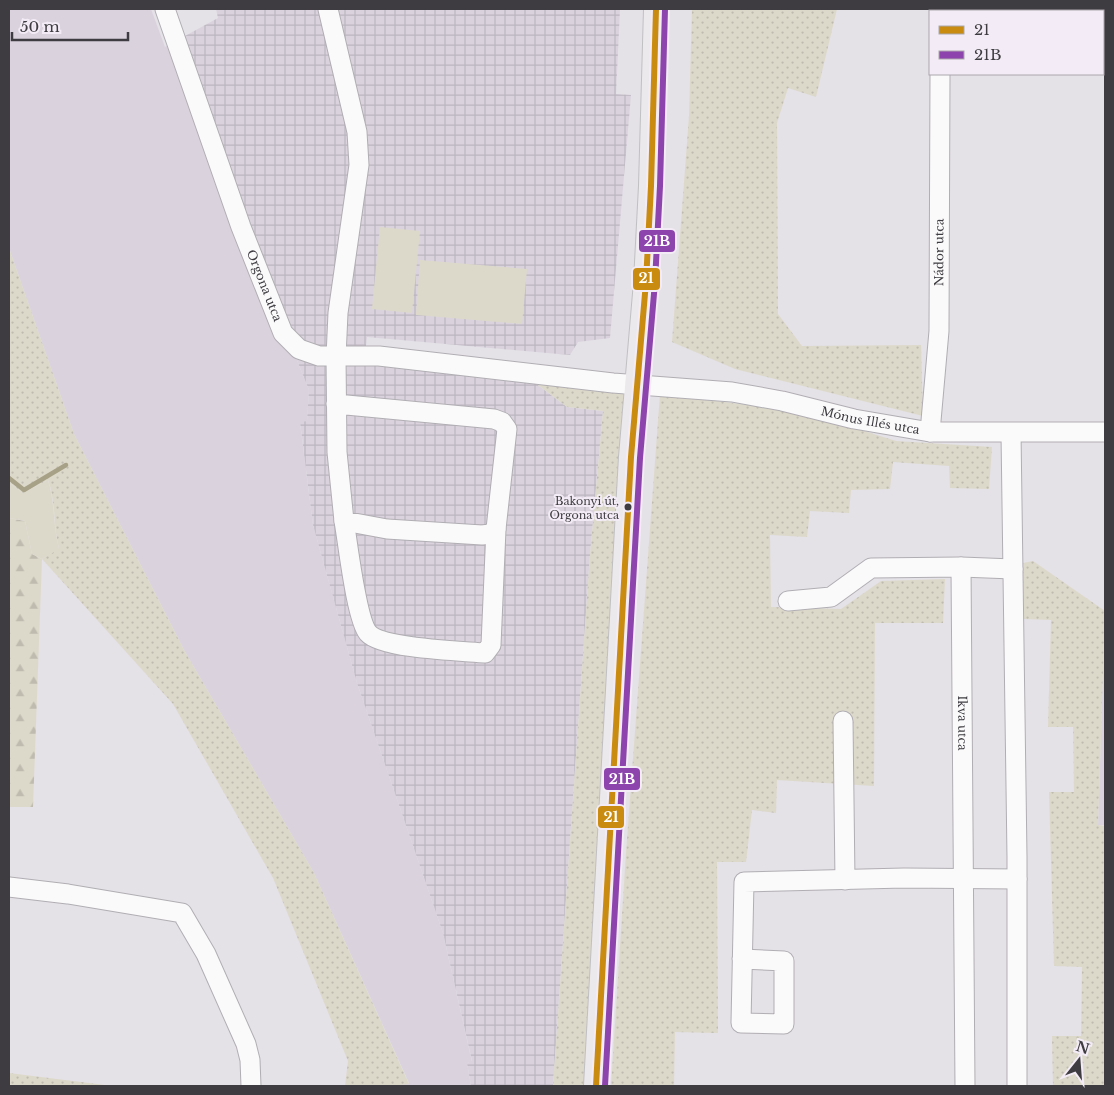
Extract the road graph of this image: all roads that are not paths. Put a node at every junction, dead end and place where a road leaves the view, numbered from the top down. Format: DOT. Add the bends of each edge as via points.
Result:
graph roads {
  1 [pos="165,9"];
  2 [pos="328,9"];
  3 [pos="656,9"];
  4 [pos="940,75"];
  5 [pos="336,357"];
  6 [pos="637,384"];
  7 [pos="336,404"];
  8 [pos="930,432"];
  9 [pos="1105,432"];
  10 [pos="1011,433"];
  11 [pos="344,521"];
  12 [pos="496,529"];
  13 [pos="961,567"];
  14 [pos="1013,569"];
  15 [pos="788,601"];
  16 [pos="843,721"];
  17 [pos="964,878"];
  18 [pos="1017,879"];
  19 [pos="845,880"];
  20 [pos="9,887"];
  21 [pos="742,959"];
  22 [pos="251,1086"];
  23 [pos="596,1086"];
  24 [pos="965,1086"];
  25 [pos="1018,1086"];
  1 -- 5 [label="street, Orgona utca" via="241,227 283,333 299,349"];
  2 -- 5 [label="street" via="357,132 359,165 338,314"];
  3 -- 6 [label="main road" via="651,186"];
  4 -- 8 [label="street, Nádor utca" via="939,331"];
  5 -- 6 [label="street, Orgona utca" via="379,356"];
  5 -- 7 [label="street"];
  6 -- 8 [label="street, Mónus Illés utca" via="732,392"];
  6 -- 23 [label="main road"];
  7 -- 11 [label="street"];
  7 -- 12 [label="street" via="502,422 507,429"];
  8 -- 10 [label="street, Mónus Illés utca"];
  9 -- 10 [label="street, Mónus Illés utca"];
  10 -- 14 [label="street"];
  11 -- 12 [label="street" via="387,529 482,535"];
  11 -- 12 [label="street" via="360,617 368,633 406,646 485,653 491,645"];
  13 -- 14 [label="street"];
  13 -- 15 [label="street" via="871,568 831,597"];
  13 -- 17 [label="street, Ikva utca"];
  14 -- 18 [label="street"];
  16 -- 19 [label="street"];
  17 -- 18 [label="street"];
  17 -- 19 [label="street"];
  17 -- 24 [label="street, Ikva utca"];
  18 -- 25 [label="street"];
  19 -- 21 [label="street" via="744,882"];
  20 -- 22 [label="street" via="182,913 206,954 246,1044"];
}
